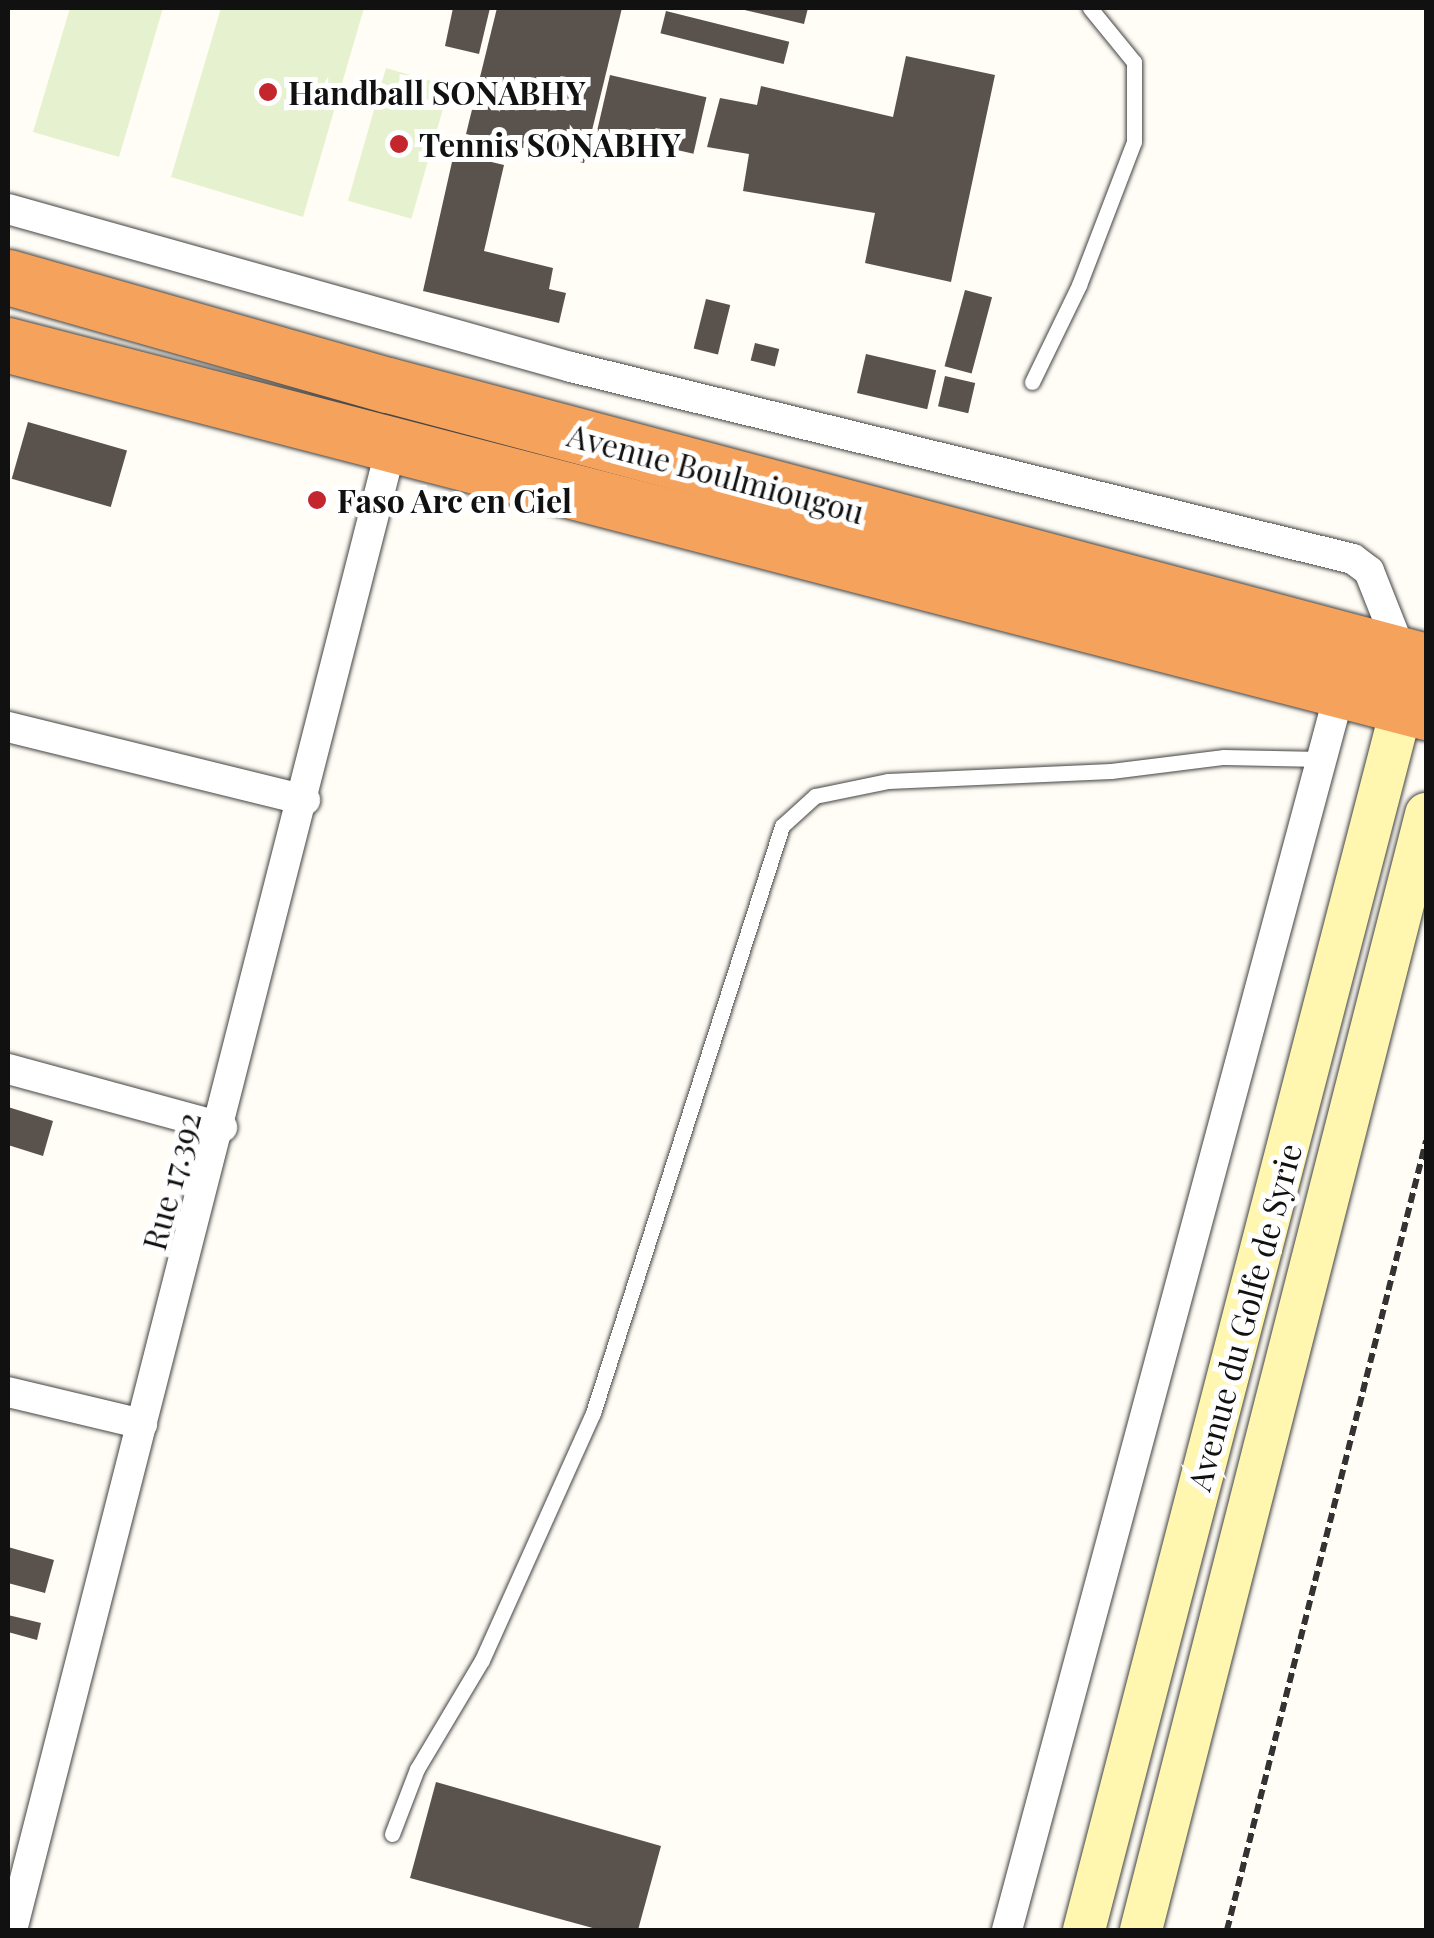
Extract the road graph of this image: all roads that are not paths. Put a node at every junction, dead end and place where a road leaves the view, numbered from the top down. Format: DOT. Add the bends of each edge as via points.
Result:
graph roads {
  1 [pos="1090,8"];
  2 [pos="8,209"];
  3 [pos="8,277"];
  4 [pos="8,345"];
  5 [pos="1032,382"];
  6 [pos="390,447"];
  7 [pos="1415,683"];
  8 [pos="1341,687"];
  9 [pos="8,726"];
  10 [pos="1322,759"];
  11 [pos="305,800"];
  12 [pos="1426,814"];
  13 [pos="8,1069"];
  14 [pos="222,1127"];
  15 [pos="1273,1206"];
  16 [pos="1324,1217"];
  17 [pos="8,1392"];
  18 [pos="142,1424"];
  19 [pos="392,1834"];
  20 [pos="12,1930"];
  21 [pos="1008,1930"];
  22 [pos="1084,1930"];
  23 [pos="1141,1930"];
  1 -- 5 [label="lane" via="1134,62 1134,142"];
  2 -- 7 [label="street" via="572,367 1353,559 1369,571"];
  3 -- 7 [label="highway, Avenue Boulmiougou"];
  4 -- 6 [label="highway, Avenue Boulmiougou"];
  6 -- 8 [label="highway, Avenue Boulmiougou"];
  6 -- 11 [label="street, Rue 17.392"];
  7 -- 8 [label="highway, Avenue Boulmiougou"];
  7 -- 15 [label="main road, Avenue du Golfe de Syrie"];
  8 -- 10 [label="street"];
  9 -- 11 [label="street"];
  10 -- 19 [label="lane" via="1224,757 1111,772 888,781 815,796 782,826 593,1413 482,1660 417,1770"];
  10 -- 21 [label="street"];
  11 -- 14 [label="street, Rue 17.392"];
  12 -- 16 [label="main road, Avenue du Golfe de Syrie"];
  13 -- 14 [label="street"];
  14 -- 18 [label="street, Rue 17.392"];
  15 -- 16 [label="main road"];
  15 -- 22 [label="main road, Avenue du Golfe de Syrie"];
  16 -- 23 [label="main road, Avenue du Golfe de Syrie"];
  17 -- 18 [label="street"];
  18 -- 20 [label="street, Rue 17.392"];
}
